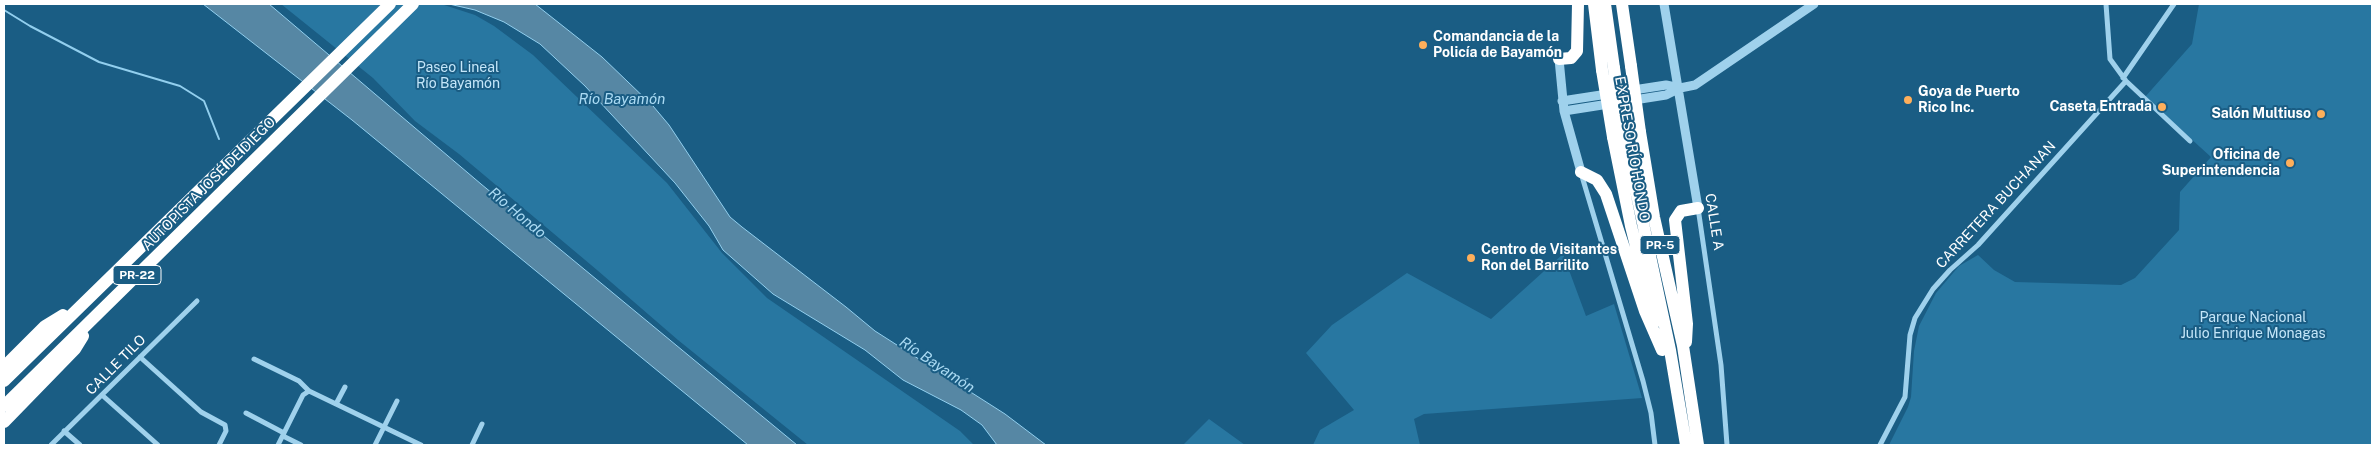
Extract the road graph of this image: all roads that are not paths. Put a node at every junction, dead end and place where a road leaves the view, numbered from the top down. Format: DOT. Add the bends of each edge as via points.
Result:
graph roads {
  1 [pos="390,4"];
  2 [pos="413,4"];
  3 [pos="1578,4"];
  4 [pos="1594,4"];
  5 [pos="1605,4"];
  6 [pos="1622,4"];
  7 [pos="1664,4"];
  8 [pos="1814,4"];
  9 [pos="2106,4"];
  10 [pos="2174,4"];
  11 [pos="1559,59"];
  12 [pos="1608,69"];
  13 [pos="2124,80"];
  14 [pos="1680,88"];
  15 [pos="1563,106"];
  16 [pos="1618,133"];
  17 [pos="2190,140"];
  18 [pos="268,146"];
  19 [pos="1581,172"];
  20 [pos="1698,208"];
  21 [pos="109,278"];
  22 [pos="197,301"];
  23 [pos="82,304"];
  24 [pos="96,316"];
  25 [pos="1662,350"];
  26 [pos="140,357"];
  27 [pos="1685,357"];
  28 [pos="254,359"];
  29 [pos="4,368"];
  30 [pos="4,381"];
  31 [pos="345,387"];
  32 [pos="4,390"];
  33 [pos="309,391"];
  34 [pos="102,395"];
  35 [pos="4,398"];
  36 [pos="397,401"];
  37 [pos="336,404"];
  38 [pos="4,406"];
  39 [pos="246,413"];
  40 [pos="4,422"];
  41 [pos="482,424"];
  42 [pos="384,427"];
  43 [pos="64,432"];
  44 [pos="284,434"];
  45 [pos="220,444"];
  46 [pos="51,445"];
  47 [pos="80,445"];
  48 [pos="158,445"];
  49 [pos="227,445"];
  50 [pos="278,445"];
  51 [pos="301,445"];
  52 [pos="375,445"];
  53 [pos="421,445"];
  54 [pos="472,445"];
  55 [pos="1655,445"];
  56 [pos="1677,445"];
  57 [pos="1686,445"];
  58 [pos="1698,445"];
  59 [pos="1727,445"];
  60 [pos="1880,445"];
  1 -- 21 [label="highway, AUTOPISTA JOSÉ DE DIEGO / PR-22"];
  2 -- 18 [label="highway, AUTOPISTA JOSÉ DE DIEGO / PR-22"];
  3 -- 11 [label="highway" via="1577,50 1571,58"];
  4 -- 12 [label="highway, EXPRESO RÍO HONDO / PR-5"];
  5 -- 12 [label="highway"];
  6 -- 27 [label="highway, EXPRESO RÍO HONDO / PR-5, bridge" via="1654,218"];
  7 -- 14 [label="street, CALLE A"];
  8 -- 14 [label="street" via="1695,85"];
  9 -- 13 [label="street" via="2110,59"];
  10 -- 13 [label="street, CARRETERA BUCHANAN"];
  11 -- 15 [label="street"];
  12 -- 16 [label="highway, EXPRESO RÍO HONDO / PR-5, bridge"];
  13 -- 17 [label="street"];
  13 -- 60 [label="street, CARRETERA BUCHANAN" via="1978,245 1933,289 1910,335 1904,397"];
  14 -- 15 [label="street" via="1666,95"];
  14 -- 20 [label="street, CALLE A"];
  15 -- 19 [label="street"];
  16 -- 25 [label="highway, EXPRESO RÍO HONDO / PR-5" via="1631,226"];
  16 -- 57 [label="highway" via="1670,350"];
  18 -- 24 [label="highway, AUTOPISTA JOSÉ DE DIEGO / PR-22"];
  18 -- 35 [label="highway" via="225,182"];
  19 -- 25 [label="highway" via="1597,180 1606,194 1645,311"];
  19 -- 55 [label="street" via="1643,381"];
  20 -- 27 [label="highway" via="1681,211 1675,220 1687,324"];
  20 -- 59 [label="street, CALLE A" via="1722,365"];
  21 -- 23 [label="highway, AUTOPISTA JOSÉ DE DIEGO / PR-22"];
  21 -- 32 [label="highway" via="87,308"];
  22 -- 26 [label="street, CALLE TILO"];
  23 -- 29 [label="highway" via="45,326"];
  23 -- 30 [label="highway, AUTOPISTA JOSÉ DE DIEGO / PR-22"];
  24 -- 38 [label="highway, AUTOPISTA JOSÉ DE DIEGO / PR-22"];
  24 -- 40 [label="highway" via="74,350"];
  25 -- 56 [label="highway, EXPRESO RÍO HONDO / PR-5"];
  26 -- 34 [label="street, CALLE TILO"];
  26 -- 45 [label="street" via="201,412 225,425"];
  27 -- 58 [label="highway, EXPRESO RÍO HONDO / PR-5"];
  28 -- 33 [label="street" via="299,381"];
  31 -- 37 [label="street"];
  33 -- 37 [label="street"];
  33 -- 44 [label="street" via="303,395"];
  34 -- 43 [label="street, CALLE TILO"];
  34 -- 48 [label="street"];
  36 -- 42 [label="street"];
  37 -- 42 [label="street"];
  39 -- 44 [label="street"];
  41 -- 54 [label="street"];
  42 -- 52 [label="street"];
  42 -- 53 [label="street"];
  43 -- 46 [label="street, CALLE TILO"];
  43 -- 47 [label="street"];
  44 -- 50 [label="street"];
  44 -- 51 [label="street"];
  45 -- 49 [label="street"];
}
